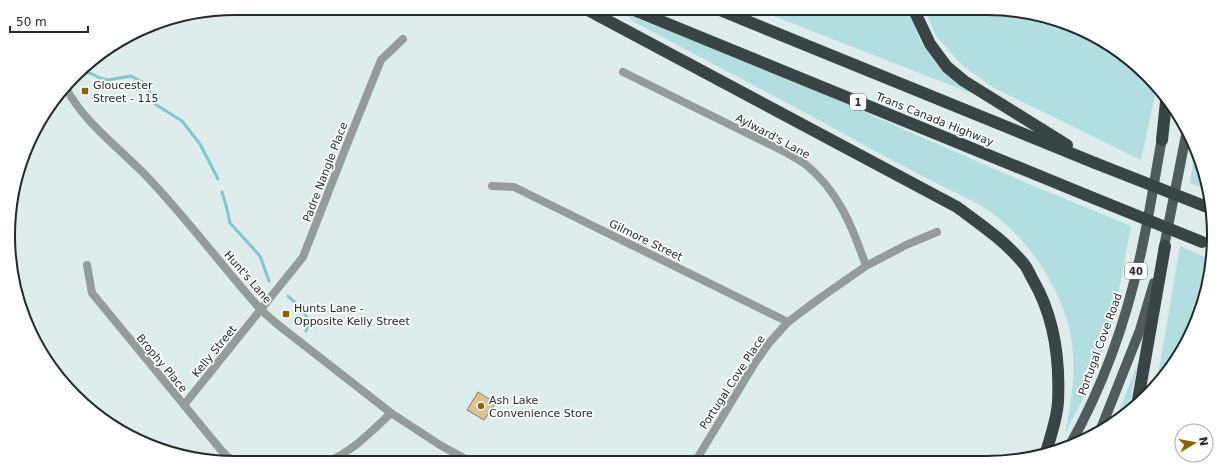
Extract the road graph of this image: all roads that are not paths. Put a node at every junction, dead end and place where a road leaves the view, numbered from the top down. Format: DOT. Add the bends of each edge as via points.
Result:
graph roads {
  1 [pos="597,15"];
  2 [pos="646,15"];
  3 [pos="732,15"];
  4 [pos="916,15"];
  5 [pos="403,39"];
  6 [pos="623,72"];
  7 [pos="68,92"];
  8 [pos="1165,107"];
  9 [pos="1168,110"];
  10 [pos="1184,139"];
  11 [pos="1162,140"];
  12 [pos="1095,163"];
  13 [pos="492,186"];
  14 [pos="1205,206"];
  15 [pos="938,232"];
  16 [pos="1207,244"];
  17 [pos="1165,246"];
  18 [pos="87,265"];
  19 [pos="866,266"];
  20 [pos="261,310"];
  21 [pos="788,322"];
  22 [pos="1139,394"];
  23 [pos="184,405"];
  24 [pos="391,413"];
  25 [pos="1103,422"];
  26 [pos="1074,438"];
  27 [pos="1048,447"];
  28 [pos="227,456"];
  29 [pos="339,456"];
  30 [pos="459,456"];
  31 [pos="699,456"];
  1 -- 27 [label="highway" via="957,207 997,237 1025,265 1041,294 1053,332 1058,367 1058,403"];
  2 -- 16 [label="highway, Trans Canada Highway / 1, bridge"];
  3 -- 12 [label="highway, Trans Canada Highway"];
  4 -- 12 [label="highway" via="930,44 947,67 964,81"];
  5 -- 20 [label="street, Padre Nangle Place" via="381,60 303,258"];
  6 -- 19 [label="street, Aylward's Lane" via="805,164 820,177 835,197 852,227"];
  7 -- 20 [label="street, Hunt's Lane" via="86,117 156,187"];
  8 -- 11 [label="highway"];
  9 -- 11 [label="main road, Portugal Cove Road / 40"];
  10 -- 17 [label="main road, 40"];
  11 -- 26 [label="main road, Portugal Cove Road / 40" via="1143,244 1128,306 1095,396"];
  12 -- 14 [label="highway, Trans Canada Highway, bridge"];
  13 -- 21 [label="street, Gilmore Street" via="514,187"];
  15 -- 19 [label="street, Portugal Cove Place"];
  17 -- 22 [label="highway"];
  17 -- 25 [label="main road, 40" via="1140,330"];
  18 -- 23 [label="street, Brophy Place" via="92,293"];
  19 -- 21 [label="street, Portugal Cove Place"];
  20 -- 23 [label="street, Kelly Street"];
  20 -- 24 [label="street, Hunt's Lane"];
  21 -- 31 [label="street, Portugal Cove Place" via="754,363"];
  23 -- 28 [label="street, Brophy Place"];
  24 -- 29 [label="street" via="351,450"];
  24 -- 30 [label="street, Hunt's Lane"];
}
